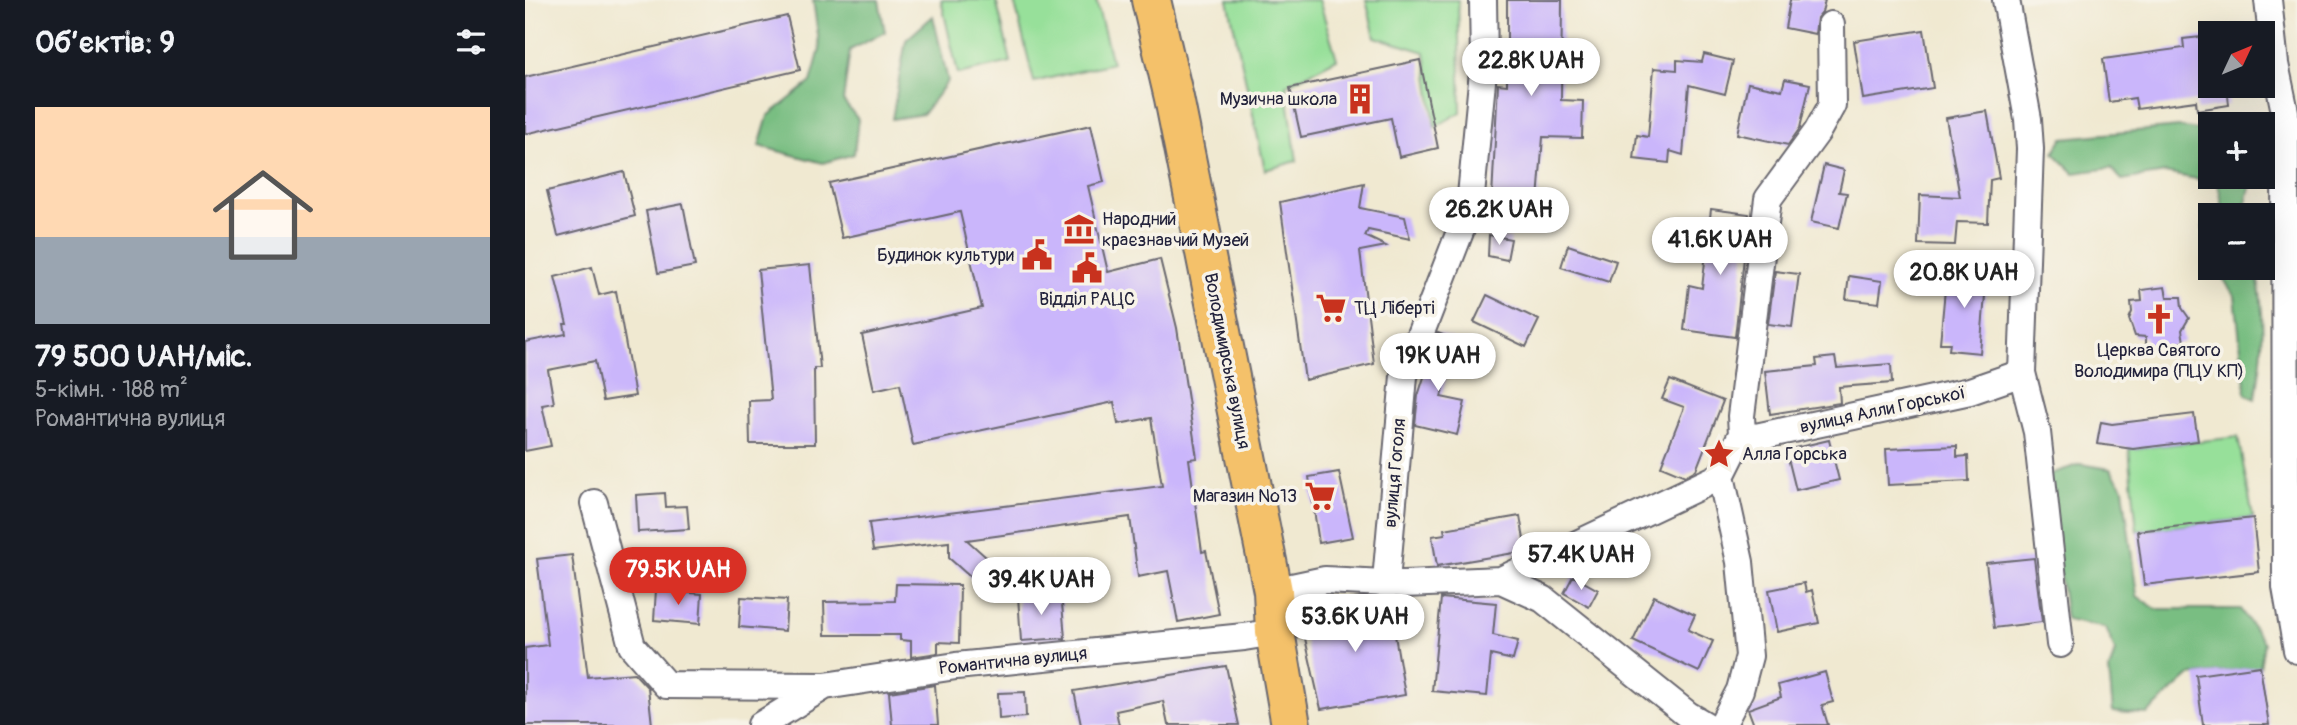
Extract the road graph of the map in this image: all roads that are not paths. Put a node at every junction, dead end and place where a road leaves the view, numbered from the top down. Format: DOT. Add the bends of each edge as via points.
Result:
graph roads {
  1 [pos="1151,0"];
  2 [pos="1483,0"];
  3 [pos="2005,0"];
  4 [pos="2268,0"];
  5 [pos="1831,25"];
  6 [pos="2291,111"];
  7 [pos="2022,373"];
  8 [pos="1742,434"];
  9 [pos="1721,476"];
  10 [pos="594,503"];
  11 [pos="1501,580"];
  12 [pos="1386,581"];
  13 [pos="1273,591"];
  14 [pos="1275,632"];
  15 [pos="2060,644"];
  16 [pos="2297,650"];
  17 [pos="825,686"];
  18 [pos="1692,722"];
  19 [pos="761,725"];
  20 [pos="1291,725"];
  21 [pos="1722,725"];
  1 -- 13 [label="main road, Володимирська вулиця"];
  2 -- 12 [label="street, вулиця Гоголя" via="1484,61 1470,206 1404,376"];
  3 -- 7 [label="street" via="2030,149"];
  4 -- 6 [label="street" via="2275,64"];
  5 -- 8 [label="street" via="1832,105 1768,199"];
  6 -- 16 [label="street" via="2286,587"];
  7 -- 8 [label="street, вулиця Алли Горської" via="1970,391 1756,436"];
  7 -- 15 [label="street" via="2037,432"];
  8 -- 9 [label="street"];
  9 -- 11 [label="street"];
  9 -- 21 [label="street" via="1741,562 1749,656 1740,690"];
  10 -- 17 [label="street" via="632,646 666,685"];
  11 -- 12 [label="street"];
  11 -- 18 [label="street" via="1543,599"];
  12 -- 13 [label="street" via="1325,580"];
  13 -- 14 [label="main road, Володимирська вулиця"];
  14 -- 17 [label="street, Романтична вулиця" via="955,666"];
  14 -- 20 [label="main road, Володимирська вулиця"];
  17 -- 19 [label="street, Романтична вулиця"];
}
